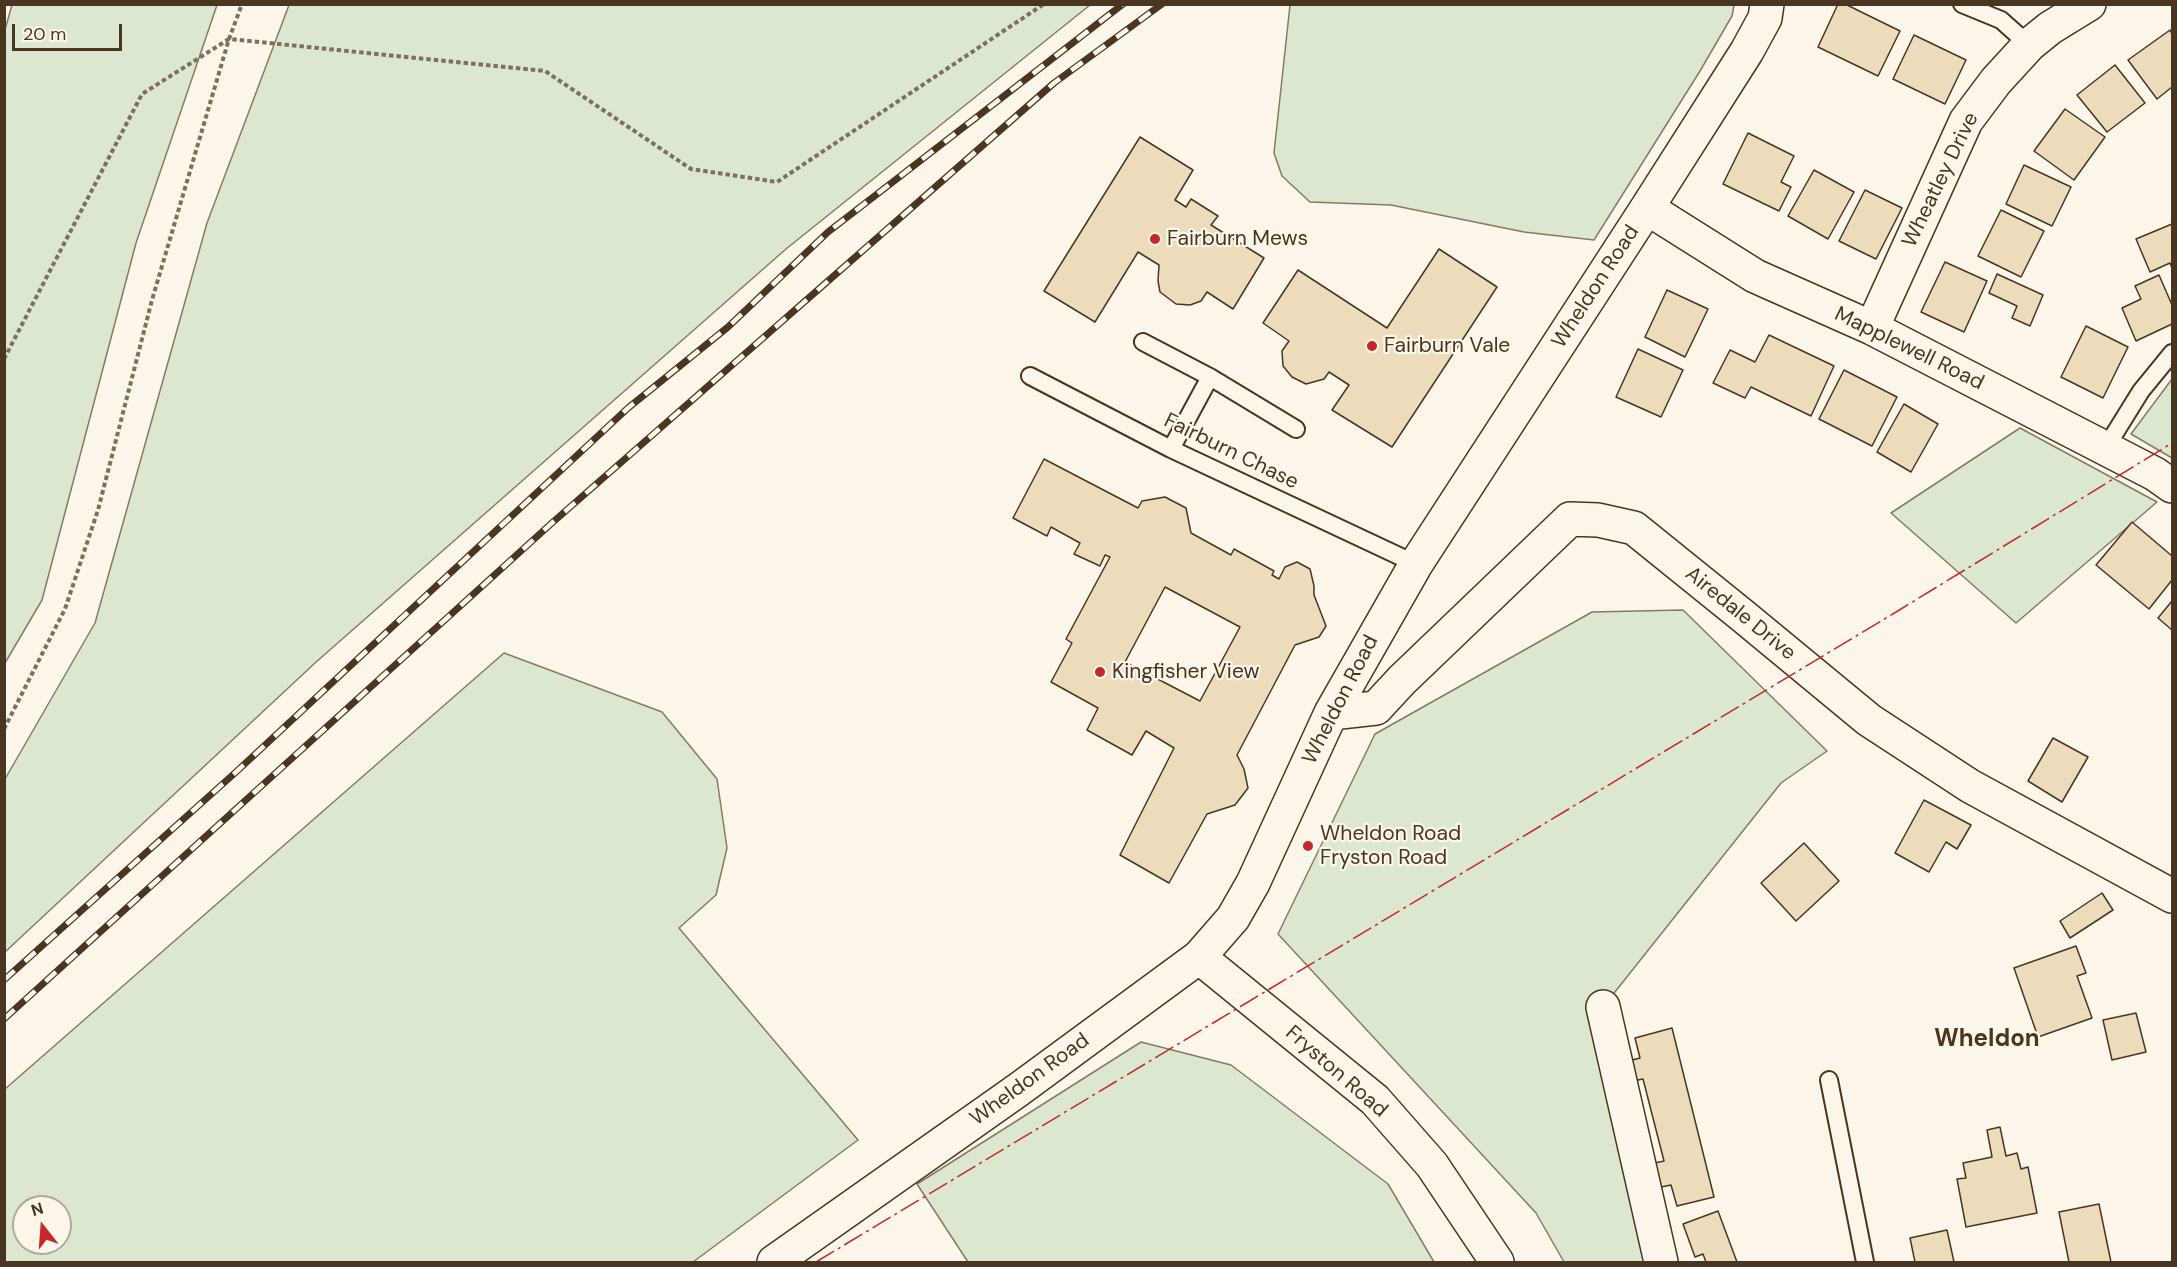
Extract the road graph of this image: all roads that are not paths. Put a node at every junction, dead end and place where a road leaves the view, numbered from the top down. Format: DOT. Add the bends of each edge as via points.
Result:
graph roads {
  1 [pos="1767,4"];
  2 [pos="1962,4"];
  3 [pos="2089,4"];
  4 [pos="2029,45"];
  5 [pos="1647,208"];
  6 [pos="1872,328"];
  7 [pos="1143,342"];
  8 [pos="2172,353"];
  9 [pos="1030,376"];
  10 [pos="1210,376"];
  11 [pos="1296,429"];
  12 [pos="1171,449"];
  13 [pos="2105,449"];
  14 [pos="2172,486"];
  15 [pos="1416,564"];
  16 [pos="1331,713"];
  17 [pos="2172,896"];
  18 [pos="1199,957"];
  19 [pos="1603,1007"];
  20 [pos="1828,1080"];
  21 [pos="774,1263"];
  22 [pos="1497,1263"];
  23 [pos="1661,1263"];
  24 [pos="1865,1263"];
  1 -- 5 [label="street, Wheldon Road" via="1765,18 1747,51"];
  2 -- 4 [label="lane" via="2001,20"];
  3 -- 4 [label="street, Wheatley Drive"];
  4 -- 6 [label="street, Wheatley Drive" via="1966,121"];
  5 -- 6 [label="street, Mapplewell Road" via="1755,276"];
  5 -- 15 [label="street, Wheldon Road"];
  6 -- 13 [label="street, Mapplewell Road"];
  7 -- 10 [label="lane"];
  8 -- 13 [label="lane" via="2141,391"];
  9 -- 12 [label="lane, Fairburn Chase"];
  10 -- 11 [label="lane"];
  10 -- 12 [label="lane"];
  12 -- 15 [label="lane, Fairburn Chase"];
  13 -- 14 [label="street, Mapplewell Road"];
  15 -- 16 [label="street, Wheldon Road"];
  16 -- 17 [label="street, Airedale Drive" via="1376,708 1570,519 1598,520 1634,528 1869,720 1970,786"];
  16 -- 18 [label="street, Wheldon Road" via="1253,883 1233,918"];
  18 -- 21 [label="street, Wheldon Road"];
  18 -- 22 [label="street, Fryston Road" via="1375,1101 1432,1165"];
  19 -- 23 [label="street"];
  20 -- 24 [label="lane"];
}
